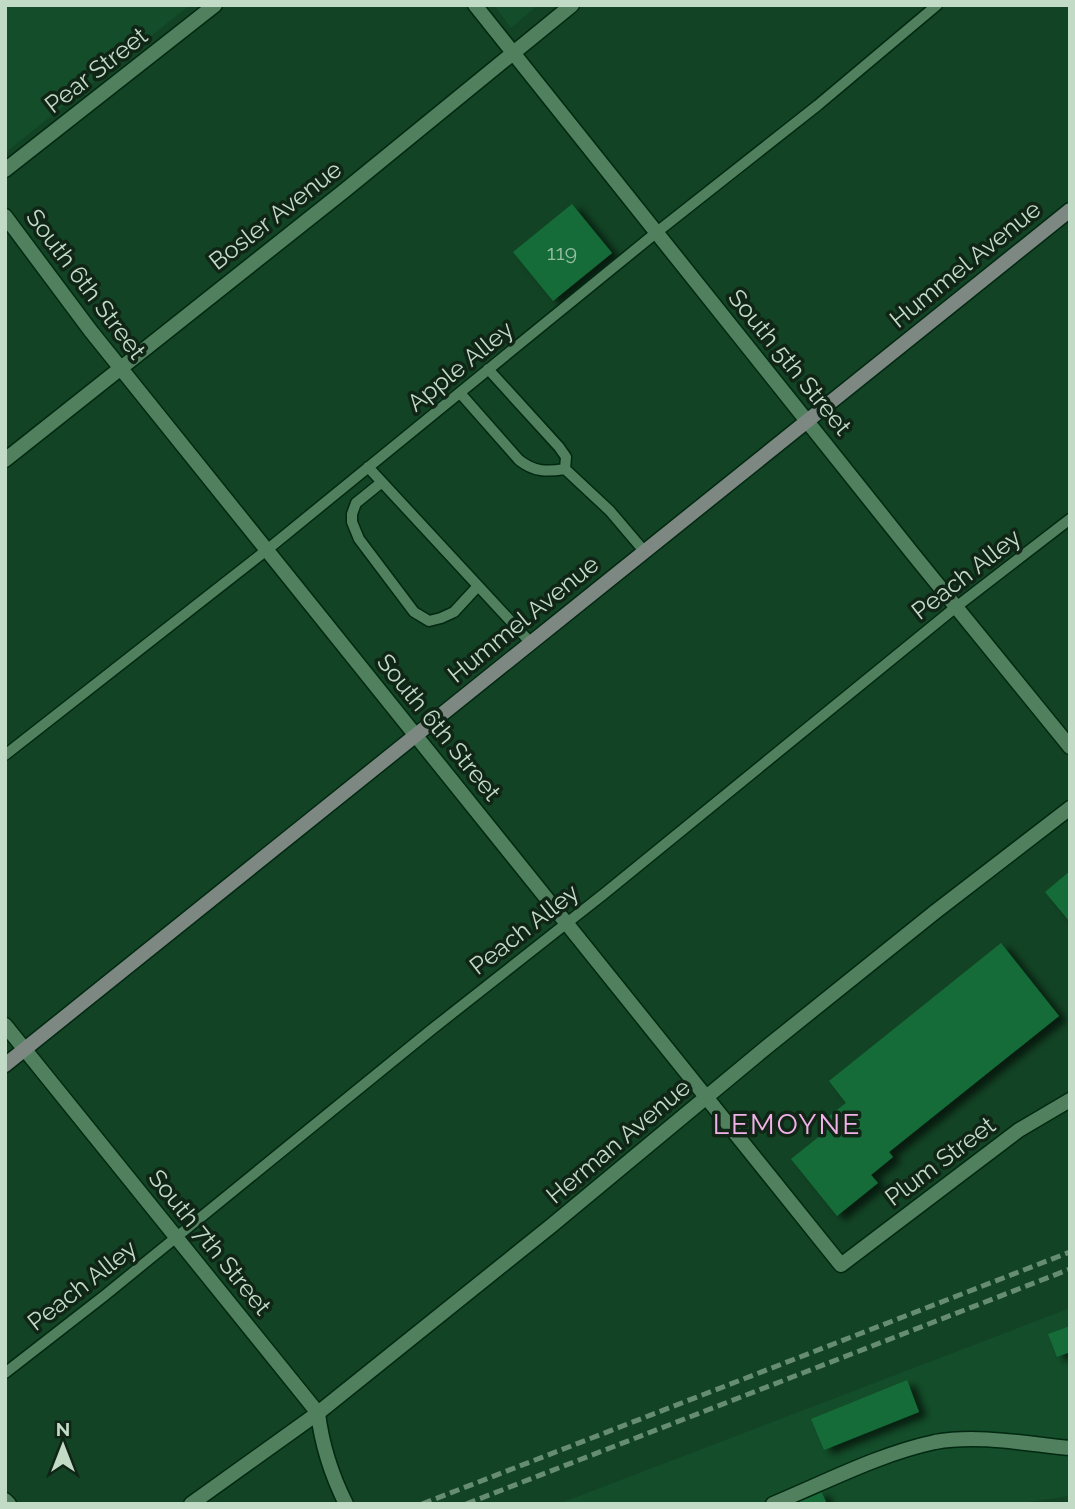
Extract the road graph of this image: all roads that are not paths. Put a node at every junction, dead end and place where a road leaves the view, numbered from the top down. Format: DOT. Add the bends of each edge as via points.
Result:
graph roads {
  1 [pos="215,5"];
  2 [pos="475,5"];
  3 [pos="572,5"];
  4 [pos="937,5"];
  5 [pos="512,54"];
  6 [pos="5,170"];
  7 [pos="1070,210"];
  8 [pos="5,216"];
  9 [pos="657,232"];
  10 [pos="121,367"];
  11 [pos="488,369"];
  12 [pos="460,393"];
  13 [pos="807,420"];
  14 [pos="5,460"];
  15 [pos="368,467"];
  16 [pos="565,469"];
  17 [pos="382,482"];
  18 [pos="1070,519"];
  19 [pos="268,549"];
  20 [pos="644,551"];
  21 [pos="478,586"];
  22 [pos="956,607"];
  23 [pos="530,642"];
  24 [pos="415,734"];
  25 [pos="1070,747"];
  26 [pos="5,755"];
  27 [pos="1070,808"];
  28 [pos="568,922"];
  29 [pos="5,1026"];
  30 [pos="24,1050"];
  31 [pos="5,1065"];
  32 [pos="707,1097"];
  33 [pos="1070,1100"];
  34 [pos="177,1236"];
  35 [pos="841,1265"];
  36 [pos="5,1373"];
  37 [pos="318,1413"];
  38 [pos="1070,1448"];
  39 [pos="5,1500"];
  40 [pos="9,1504"];
  41 [pos="191,1504"];
  42 [pos="346,1504"];
  43 [pos="774,1504"];
  1 -- 6 [label="street, Pear Street"];
  2 -- 5 [label="street, South 5th Street"];
  3 -- 5 [label="street, Bosler Avenue"];
  4 -- 9 [label="lane, Apple Alley"];
  5 -- 9 [label="street, South 5th Street"];
  5 -- 10 [label="street, Bosler Avenue"];
  7 -- 13 [label="main road, Hummel Avenue"];
  8 -- 10 [label="street, South 6th Street"];
  9 -- 11 [label="lane, Apple Alley"];
  9 -- 13 [label="street, South 5th Street"];
  10 -- 14 [label="street, Bosler Avenue"];
  10 -- 19 [label="street, South 6th Street"];
  11 -- 12 [label="lane, Apple Alley"];
  11 -- 16 [label="lane" via="563,451"];
  12 -- 15 [label="lane, Apple Alley"];
  12 -- 16 [label="lane" via="531,469"];
  13 -- 20 [label="main road, Hummel Avenue"];
  13 -- 22 [label="street, South 5th Street"];
  15 -- 17 [label="lane"];
  15 -- 19 [label="lane, Apple Alley"];
  16 -- 20 [label="lane" via="610,510"];
  17 -- 21 [label="lane"];
  17 -- 21 [label="lane" via="356,503 352,522 359,540 414,612 429,621 441,618 454,612"];
  18 -- 22 [label="lane, Peach Alley"];
  19 -- 24 [label="street, South 6th Street"];
  19 -- 26 [label="lane, Apple Alley"];
  20 -- 23 [label="main road, Hummel Avenue"];
  21 -- 23 [label="lane"];
  22 -- 25 [label="street, South 5th Street"];
  22 -- 28 [label="lane, Peach Alley"];
  23 -- 24 [label="main road, Hummel Avenue"];
  24 -- 28 [label="street, South 6th Street"];
  24 -- 30 [label="main road, Hummel Avenue"];
  27 -- 32 [label="street, Herman Avenue"];
  28 -- 32 [label="street, South 6th Street"];
  28 -- 34 [label="lane, Peach Alley"];
  29 -- 30 [label="street, South 7th Street"];
  30 -- 31 [label="main road, Hummel Avenue"];
  30 -- 34 [label="street, South 7th Street"];
  32 -- 35 [label="street, South 6th Street"];
  32 -- 37 [label="street, Herman Avenue"];
  33 -- 35 [label="street, Plum Street" via="1019,1130"];
  34 -- 36 [label="lane, Peach Alley"];
  34 -- 37 [label="street, South 7th Street"];
  37 -- 41 [label="street, Herman Avenue"];
  37 -- 42 [label="street, South 7th Street" via="322,1443"];
  38 -- 43 [label="street" via="936,1442 893,1454"];
  39 -- 40 [label="street"];
}
